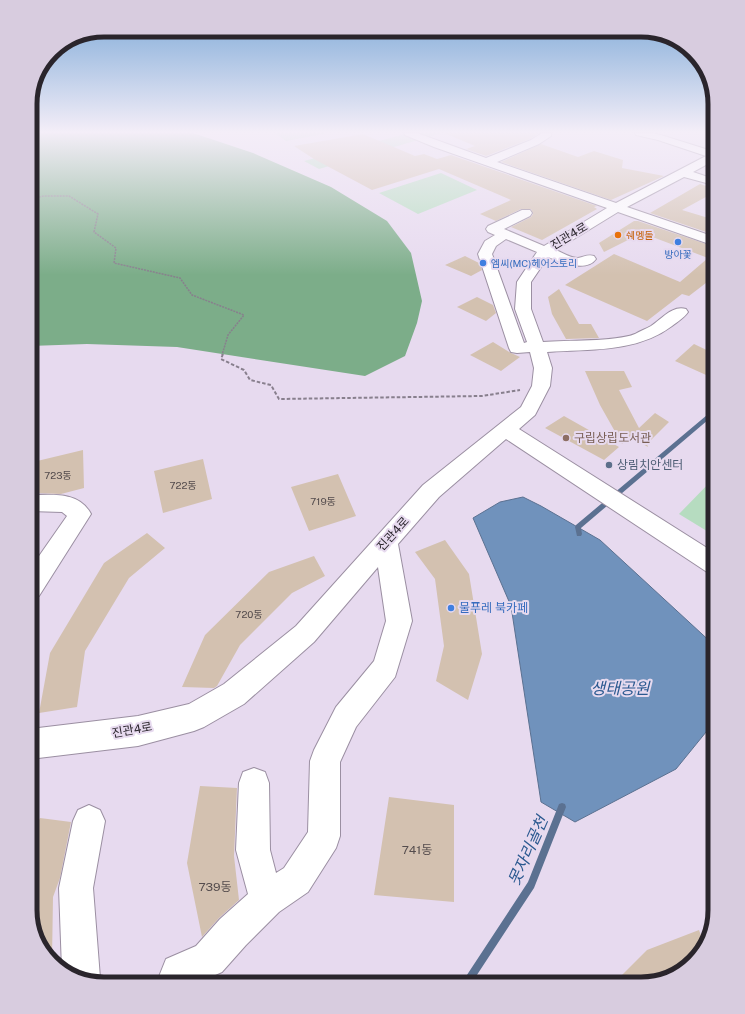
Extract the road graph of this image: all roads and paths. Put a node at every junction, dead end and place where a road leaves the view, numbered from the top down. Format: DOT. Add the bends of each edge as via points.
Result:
graph roads {
  1 [pos="538,180"];
  2 [pos="669,180"];
  3 [pos="37,198"];
  4 [pos="616,208"];
  5 [pos="526,213"];
  6 [pos="505,234"];
  7 [pos="708,240"];
  8 [pos="545,251"];
  9 [pos="588,259"];
  10 [pos="680,312"];
  11 [pos="537,348"];
  12 [pos="523,389"];
  13 [pos="505,429"];
  14 [pos="37,503"];
  15 [pos="386,542"];
  16 [pos="708,561"];
  17 [pos="37,579"];
  18 [pos="37,743"];
  19 [pos="254,783"];
  20 [pos="90,821"];
  21 [pos="267,900"];
  22 [pos="81,972"];
  23 [pos="177,977"];
  1 -- 4 [label="street"];
  2 -- 4 [label="street, 진관4로"];
  3 -- 12 [label="path" via="69,196 98,214 94,232 116,248 114,263 180,278 192,295 244,315 228,335 221,359 244,370 250,380 271,385 279,399 482,396"];
  4 -- 7 [label="street"];
  4 -- 8 [label="street, 진관4로"];
  5 -- 6 [label="street" via="493,229"];
  6 -- 8 [label="street"];
  6 -- 11 [label="street" via="490,244 485,254 517,348"];
  8 -- 9 [label="street" via="568,260 579,262"];
  8 -- 11 [label="street, 진관4로" via="524,282 523,309"];
  10 -- 11 [label="street" via="656,330 637,339 615,343"];
  11 -- 13 [label="street, 진관4로" via="542,368 540,386 528,411"];
  13 -- 15 [label="street, 진관4로" via="431,491"];
  13 -- 16 [label="street"];
  14 -- 17 [label="street" via="67,504 80,514"];
  15 -- 18 [label="street, 진관4로" via="305,634 234,694 194,717 145,729"];
  15 -- 21 [label="street" via="399,621 385,668 346,717 325,761 324,836 296,880"];
  19 -- 21 [label="street" via="253,850"];
  20 -- 22 [label="street" via="76,888"];
  21 -- 23 [label="street" via="209,959 179,972"];
}
